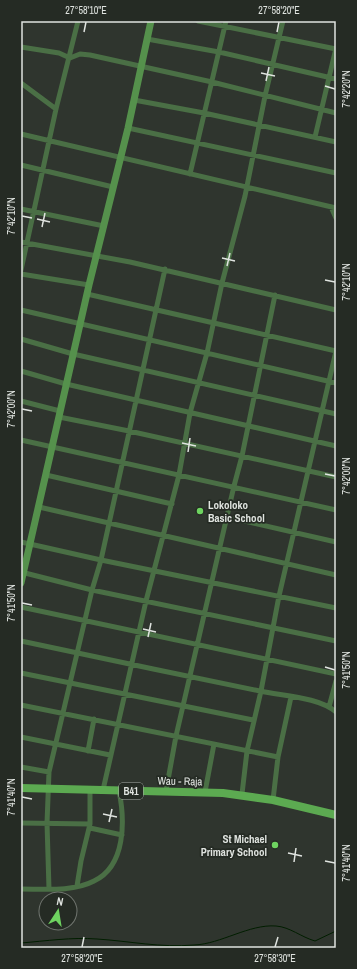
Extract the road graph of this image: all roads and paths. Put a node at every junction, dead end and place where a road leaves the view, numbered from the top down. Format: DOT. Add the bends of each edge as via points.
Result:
graph roads {
  1 [pos="78,21"];
  2 [pos="151,21"];
  3 [pos="198,21"];
  4 [pos="283,21"];
  5 [pos="225,24"];
  6 [pos="279,38"];
  7 [pos="147,39"];
  8 [pos="21,47"];
  9 [pos="336,49"];
  10 [pos="219,52"];
  11 [pos="70,58"];
  12 [pos="273,64"];
  13 [pos="141,67"];
  14 [pos="329,78"];
  15 [pos="336,79"];
  16 [pos="212,82"];
  17 [pos="21,83"];
  18 [pos="265,96"];
  19 [pos="134,100"];
  20 [pos="56,109"];
  21 [pos="322,110"];
  22 [pos="204,113"];
  23 [pos="336,113"];
  24 [pos="260,124"];
  25 [pos="128,128"];
  26 [pos="21,134"];
  27 [pos="315,137"];
  28 [pos="50,140"];
  29 [pos="336,142"];
  30 [pos="196,143"];
  31 [pos="254,154"];
  32 [pos="121,158"];
  33 [pos="21,165"];
  34 [pos="44,170"];
  35 [pos="336,173"];
  36 [pos="190,174"];
  37 [pos="247,186"];
  38 [pos="113,187"];
  39 [pos="334,208"];
  40 [pos="21,209"];
  41 [pos="34,212"];
  42 [pos="336,218"];
  43 [pos="104,226"];
  44 [pos="21,242"];
  45 [pos="27,243"];
  46 [pos="96,256"];
  47 [pos="165,269"];
  48 [pos="21,270"];
  49 [pos="21,274"];
  50 [pos="222,283"];
  51 [pos="89,285"];
  52 [pos="87,294"];
  53 [pos="275,295"];
  54 [pos="21,310"];
  55 [pos="155,310"];
  56 [pos="336,310"];
  57 [pos="214,322"];
  58 [pos="80,325"];
  59 [pos="266,334"];
  60 [pos="21,339"];
  61 [pos="150,340"];
  62 [pos="336,351"];
  63 [pos="207,353"];
  64 [pos="73,354"];
  65 [pos="261,365"];
  66 [pos="21,370"];
  67 [pos="144,370"];
  68 [pos="330,381"];
  69 [pos="198,383"];
  70 [pos="336,383"];
  71 [pos="66,384"];
  72 [pos="256,395"];
  73 [pos="136,400"];
  74 [pos="21,401"];
  75 [pos="322,410"];
  76 [pos="190,413"];
  77 [pos="60,414"];
  78 [pos="336,414"];
  79 [pos="248,426"];
  80 [pos="129,430"];
  81 [pos="21,440"];
  82 [pos="315,440"];
  83 [pos="185,443"];
  84 [pos="53,446"];
  85 [pos="336,446"];
  86 [pos="242,456"];
  87 [pos="122,462"];
  88 [pos="308,471"];
  89 [pos="179,475"];
  90 [pos="46,476"];
  91 [pos="336,477"];
  92 [pos="234,486"];
  93 [pos="115,491"];
  94 [pos="300,502"];
  95 [pos="172,504"];
  96 [pos="39,507"];
  97 [pos="336,510"];
  98 [pos="227,517"];
  99 [pos="108,523"];
  100 [pos="294,532"];
  101 [pos="164,535"];
  102 [pos="21,542"];
  103 [pos="336,542"];
  104 [pos="31,544"];
  105 [pos="220,548"];
  106 [pos="101,560"];
  107 [pos="287,564"];
  108 [pos="154,571"];
  109 [pos="22,572"];
  110 [pos="336,575"];
  111 [pos="211,582"];
  112 [pos="21,583"];
  113 [pos="92,590"];
  114 [pos="279,596"];
  115 [pos="146,601"];
  116 [pos="21,607"];
  117 [pos="336,608"];
  118 [pos="204,613"];
  119 [pos="85,621"];
  120 [pos="273,626"];
  121 [pos="140,632"];
  122 [pos="21,641"];
  123 [pos="336,641"];
  124 [pos="197,645"];
  125 [pos="78,653"];
  126 [pos="266,659"];
  127 [pos="131,665"];
  128 [pos="21,673"];
  129 [pos="336,674"];
  130 [pos="190,677"];
  131 [pos="336,681"];
  132 [pos="70,684"];
  133 [pos="261,691"];
  134 [pos="125,695"];
  135 [pos="291,696"];
  136 [pos="21,705"];
  137 [pos="183,706"];
  138 [pos="329,707"];
  139 [pos="63,712"];
  140 [pos="336,712"];
  141 [pos="94,719"];
  142 [pos="253,720"];
  143 [pos="118,725"];
  144 [pos="176,736"];
  145 [pos="21,737"];
  146 [pos="55,744"];
  147 [pos="214,744"];
  148 [pos="88,751"];
  149 [pos="247,751"];
  150 [pos="110,756"];
  151 [pos="278,756"];
  152 [pos="21,767"];
  153 [pos="49,772"];
  154 [pos="21,788"];
  155 [pos="48,788"];
  156 [pos="90,790"];
  157 [pos="103,790"];
  158 [pos="119,791"];
  159 [pos="166,791"];
  160 [pos="205,792"];
  161 [pos="242,794"];
  162 [pos="273,800"];
  163 [pos="336,815"];
  164 [pos="21,823"];
  165 [pos="47,823"];
  166 [pos="90,826"];
  167 [pos="122,835"];
  168 [pos="77,886"];
  169 [pos="21,889"];
  170 [pos="49,889"];
  1 -- 11 [label="street"];
  2 -- 7 [label="street"];
  3 -- 5 [label="street"];
  4 -- 6 [label="street"];
  5 -- 6 [label="street"];
  5 -- 10 [label="street"];
  6 -- 9 [label="street"];
  6 -- 12 [label="street"];
  7 -- 10 [label="street"];
  7 -- 13 [label="street"];
  8 -- 11 [label="street" via="59,53"];
  9 -- 14 [label="street"];
  10 -- 12 [label="street"];
  10 -- 16 [label="street"];
  11 -- 13 [label="street" via="80,54"];
  11 -- 20 [label="street"];
  12 -- 14 [label="street"];
  12 -- 18 [label="street"];
  13 -- 16 [label="street"];
  13 -- 19 [label="street"];
  14 -- 15 [label="street"];
  14 -- 21 [label="street"];
  16 -- 18 [label="street"];
  16 -- 22 [label="street"];
  17 -- 20 [label="street"];
  18 -- 21 [label="street"];
  18 -- 24 [label="street"];
  19 -- 22 [label="street"];
  19 -- 25 [label="street"];
  20 -- 28 [label="street"];
  21 -- 23 [label="street"];
  21 -- 27 [label="street"];
  22 -- 24 [label="street"];
  22 -- 30 [label="street"];
  24 -- 27 [label="street"];
  24 -- 31 [label="street"];
  25 -- 30 [label="street"];
  25 -- 32 [label="street"];
  26 -- 28 [label="street"];
  27 -- 29 [label="street"];
  28 -- 32 [label="street"];
  28 -- 34 [label="street"];
  30 -- 31 [label="street"];
  30 -- 36 [label="street"];
  31 -- 35 [label="street"];
  31 -- 37 [label="street"];
  32 -- 36 [label="street"];
  32 -- 38 [label="street"];
  33 -- 34 [label="street"];
  34 -- 38 [label="street"];
  34 -- 41 [label="street"];
  36 -- 37 [label="street"];
  37 -- 39 [label="street"];
  37 -- 50 [label="street"];
  38 -- 43 [label="street"];
  39 -- 42 [label="street"];
  40 -- 41 [label="street"];
  41 -- 43 [label="street"];
  41 -- 45 [label="street"];
  43 -- 46 [label="street"];
  44 -- 45 [label="street"];
  45 -- 46 [label="street"];
  45 -- 48 [label="street"];
  46 -- 47 [label="street"];
  46 -- 51 [label="street"];
  47 -- 50 [label="street"];
  47 -- 55 [label="street"];
  49 -- 51 [label="street"];
  50 -- 53 [label="street"];
  50 -- 57 [label="street"];
  51 -- 52 [label="street"];
  52 -- 55 [label="street"];
  52 -- 58 [label="street"];
  53 -- 56 [label="street"];
  53 -- 59 [label="street"];
  54 -- 58 [label="street"];
  55 -- 57 [label="street"];
  55 -- 61 [label="street"];
  57 -- 59 [label="street"];
  57 -- 63 [label="street"];
  58 -- 61 [label="street"];
  58 -- 64 [label="street"];
  59 -- 62 [label="street"];
  59 -- 65 [label="street"];
  60 -- 64 [label="street"];
  61 -- 63 [label="street"];
  61 -- 67 [label="street"];
  62 -- 68 [label="street"];
  63 -- 65 [label="street"];
  63 -- 69 [label="street"];
  64 -- 67 [label="street"];
  64 -- 71 [label="street"];
  65 -- 68 [label="street"];
  65 -- 72 [label="street"];
  66 -- 71 [label="street"];
  67 -- 69 [label="street"];
  67 -- 73 [label="street"];
  68 -- 70 [label="street"];
  68 -- 75 [label="street"];
  69 -- 72 [label="street"];
  69 -- 76 [label="street"];
  71 -- 73 [label="street"];
  71 -- 77 [label="street"];
  72 -- 75 [label="street"];
  72 -- 79 [label="street"];
  73 -- 76 [label="street"];
  73 -- 80 [label="street"];
  74 -- 77 [label="street"];
  75 -- 78 [label="street"];
  75 -- 82 [label="street"];
  76 -- 79 [label="street"];
  76 -- 83 [label="street"];
  77 -- 80 [label="street"];
  77 -- 84 [label="street"];
  79 -- 82 [label="street"];
  79 -- 86 [label="street"];
  80 -- 83 [label="street"];
  80 -- 87 [label="street"];
  81 -- 84 [label="street"];
  82 -- 85 [label="street"];
  82 -- 88 [label="street"];
  83 -- 86 [label="street"];
  83 -- 89 [label="street"];
  84 -- 87 [label="street"];
  84 -- 90 [label="street"];
  86 -- 88 [label="street"];
  86 -- 92 [label="street"];
  87 -- 89 [label="street"];
  87 -- 93 [label="street"];
  88 -- 91 [label="street"];
  88 -- 94 [label="street"];
  89 -- 92 [label="street"];
  89 -- 95 [label="street"];
  90 -- 93 [label="street"];
  90 -- 96 [label="street"];
  92 -- 94 [label="street"];
  92 -- 98 [label="street"];
  93 -- 95 [label="street"];
  93 -- 99 [label="street"];
  94 -- 97 [label="street"];
  94 -- 100 [label="street"];
  95 -- 101 [label="street"];
  96 -- 99 [label="street"];
  96 -- 104 [label="street"];
  98 -- 100 [label="street"];
  98 -- 105 [label="street"];
  99 -- 101 [label="street"];
  99 -- 106 [label="street"];
  100 -- 103 [label="street"];
  100 -- 107 [label="street"];
  101 -- 105 [label="street"];
  101 -- 108 [label="street"];
  102 -- 104 [label="street"];
  104 -- 106 [label="street"];
  104 -- 109 [label="street"];
  105 -- 107 [label="street"];
  105 -- 111 [label="street"];
  106 -- 108 [label="street"];
  106 -- 113 [label="street"];
  107 -- 110 [label="street"];
  107 -- 114 [label="street"];
  108 -- 111 [label="street"];
  108 -- 115 [label="street"];
  109 -- 112 [label="street"];
  109 -- 113 [label="street"];
  111 -- 114 [label="street"];
  111 -- 118 [label="street"];
  113 -- 115 [label="street"];
  113 -- 119 [label="street"];
  114 -- 117 [label="street"];
  114 -- 120 [label="street"];
  115 -- 118 [label="street"];
  115 -- 121 [label="street"];
  116 -- 119 [label="street"];
  118 -- 120 [label="street"];
  118 -- 124 [label="street"];
  119 -- 121 [label="street"];
  119 -- 125 [label="street"];
  120 -- 123 [label="street"];
  120 -- 126 [label="street"];
  121 -- 124 [label="street"];
  121 -- 127 [label="street"];
  122 -- 125 [label="street"];
  124 -- 126 [label="street"];
  124 -- 130 [label="street"];
  125 -- 127 [label="street"];
  125 -- 132 [label="street"];
  126 -- 129 [label="street"];
  126 -- 133 [label="street"];
  127 -- 130 [label="street"];
  127 -- 134 [label="street"];
  128 -- 132 [label="street"];
  130 -- 133 [label="street"];
  130 -- 137 [label="street"];
  131 -- 138 [label="street"];
  132 -- 134 [label="street"];
  132 -- 139 [label="street"];
  133 -- 135 [label="street"];
  133 -- 142 [label="street"];
  134 -- 137 [label="street"];
  134 -- 143 [label="street"];
  135 -- 138 [label="street"];
  135 -- 151 [label="street"];
  136 -- 139 [label="street"];
  137 -- 142 [label="street"];
  137 -- 144 [label="street"];
  138 -- 140 [label="street"];
  139 -- 141 [label="street"];
  139 -- 146 [label="street"];
  141 -- 143 [label="street"];
  141 -- 148 [label="street"];
  142 -- 149 [label="street"];
  143 -- 144 [label="street"];
  143 -- 150 [label="street"];
  144 -- 147 [label="street"];
  144 -- 159 [label="street"];
  145 -- 146 [label="street"];
  146 -- 148 [label="street"];
  146 -- 153 [label="street"];
  147 -- 149 [label="street"];
  147 -- 160 [label="street"];
  148 -- 150 [label="street"];
  149 -- 151 [label="street"];
  149 -- 161 [label="street"];
  150 -- 157 [label="street"];
  151 -- 162 [label="street"];
  152 -- 153 [label="street"];
  153 -- 155 [label="street"];
  154 -- 155 [label="main road, Wau - Raja / B41"];
  155 -- 156 [label="main road, Wau - Raja / B41"];
  155 -- 165 [label="street"];
  156 -- 157 [label="main road, Wau - Raja / B41"];
  156 -- 166 [label="street"];
  157 -- 158 [label="main road, Wau - Raja / B41"];
  158 -- 159 [label="main road, Wau - Raja / B41"];
  158 -- 167 [label="street" via="124,823"];
  159 -- 160 [label="main road, Wau - Raja / B41"];
  160 -- 161 [label="main road, Wau - Raja / B41"];
  161 -- 162 [label="main road, Wau - Raja / B41"];
  162 -- 163 [label="main road, Wau - Raja / B41"];
  164 -- 165 [label="street"];
  165 -- 166 [label="street"];
  165 -- 170 [label="street"];
  166 -- 167 [label="street"];
  166 -- 168 [label="street"];
  167 -- 168 [label="street" via="116,858 101,877"];
  168 -- 170 [label="street"];
  169 -- 170 [label="street"];
}
